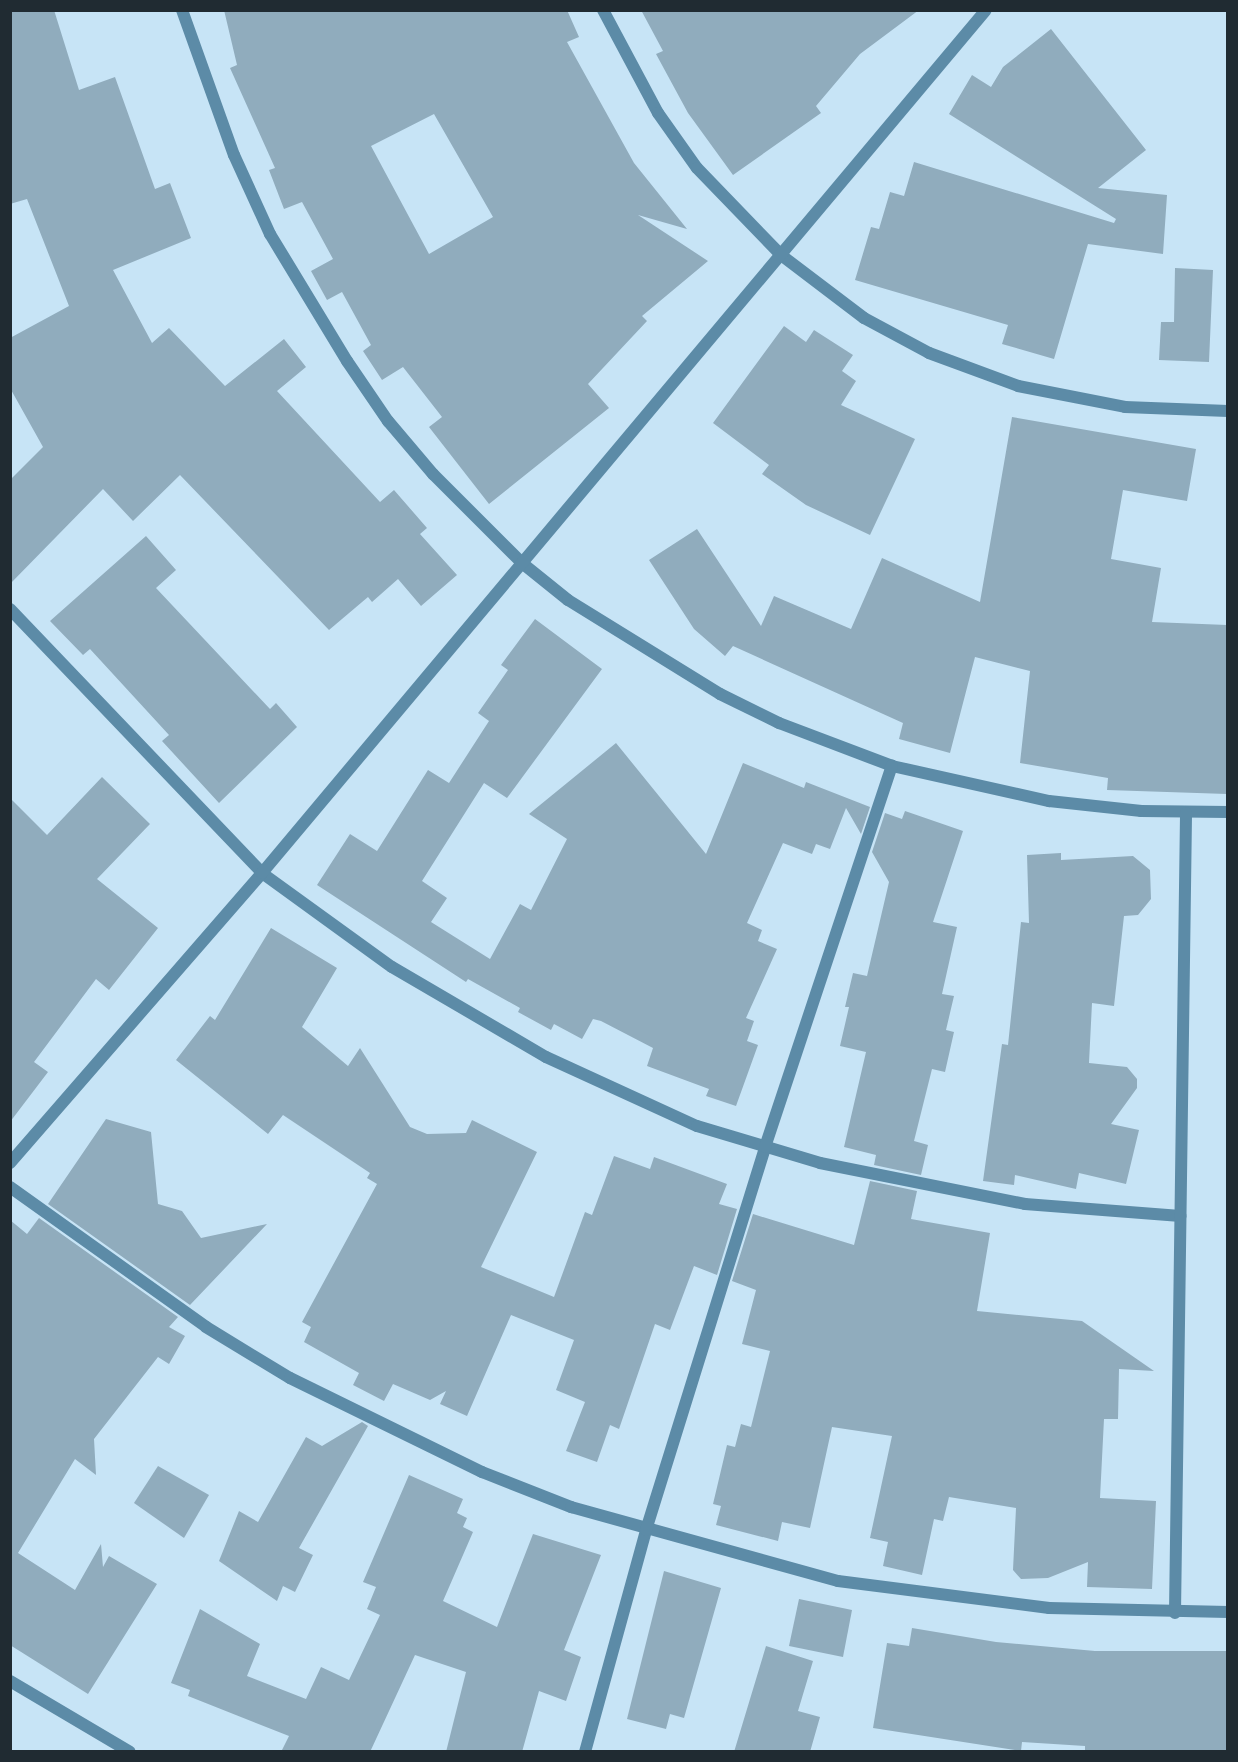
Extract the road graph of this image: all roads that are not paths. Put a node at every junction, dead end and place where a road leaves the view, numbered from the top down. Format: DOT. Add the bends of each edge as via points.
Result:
graph roads {
  1 [pos="182,10"];
  2 [pos="603,10"];
  3 [pos="986,10"];
  4 [pos="781,255"];
  5 [pos="1227,411"];
  6 [pos="522,563"];
  7 [pos="10,609"];
  8 [pos="892,766"];
  9 [pos="1227,812"];
  10 [pos="1186,813"];
  11 [pos="262,873"];
  12 [pos="765,1147"];
  13 [pos="10,1163"];
  14 [pos="10,1187"];
  15 [pos="1181,1216"];
  16 [pos="646,1530"];
  17 [pos="1227,1612"];
  18 [pos="1175,1613"];
  19 [pos="10,1681"];
  20 [pos="130,1752"];
  21 [pos="585,1752"];
  1 -- 6 [label="street" via="234,155 270,234 308,299 388,421"];
  2 -- 4 [label="street" via="658,113 697,168"];
  3 -- 4 [label="street"];
  4 -- 5 [label="street" via="864,318 970,370 1070,398 1125,407"];
  4 -- 6 [label="street"];
  6 -- 8 [label="street" via="568,600 680,672 779,723"];
  6 -- 11 [label="street"];
  7 -- 11 [label="street"];
  8 -- 10 [label="street" via="1049,801"];
  8 -- 12 [label="street"];
  9 -- 10 [label="street"];
  10 -- 15 [label="street"];
  11 -- 12 [label="street" via="392,967 475,1019 615,1090 697,1126"];
  11 -- 13 [label="street"];
  12 -- 15 [label="street" via="949,1192 1025,1204"];
  12 -- 16 [label="street"];
  14 -- 16 [label="street" via="206,1327 290,1378 482,1472"];
  15 -- 18 [label="street"];
  16 -- 18 [label="street" via="838,1581 1049,1608"];
  16 -- 21 [label="street"];
  17 -- 18 [label="street"];
  19 -- 20 [label="street"];
}
